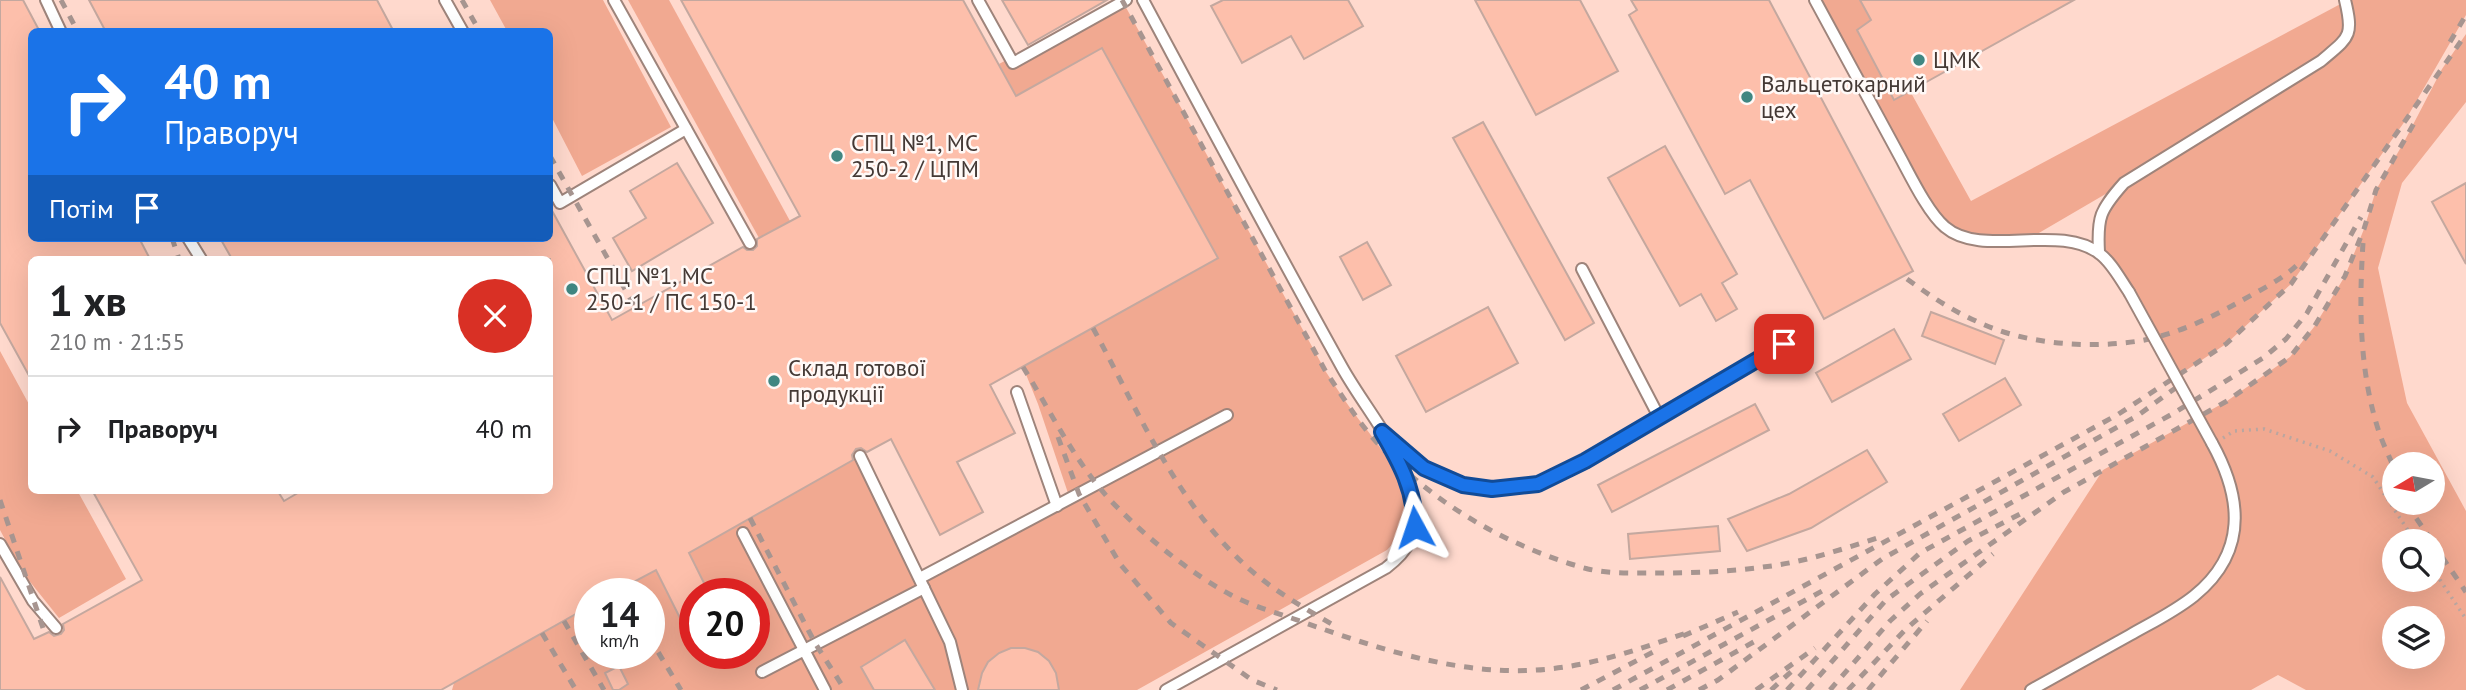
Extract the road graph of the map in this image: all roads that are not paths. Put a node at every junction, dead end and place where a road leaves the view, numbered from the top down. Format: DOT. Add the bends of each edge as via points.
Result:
graph roads {
  1 [pos="46,0"];
  2 [pos="445,0"];
  3 [pos="614,0"];
  4 [pos="978,0"];
  5 [pos="1126,0"];
  6 [pos="1143,0"];
  7 [pos="1815,0"];
  8 [pos="2345,0"];
  9 [pos="59,28"];
  10 [pos="461,28"];
  11 [pos="686,129"];
  12 [pos="553,191"];
  13 [pos="750,243"];
  14 [pos="2099,252"];
  15 [pos="1582,269"];
  16 [pos="1784,344"];
  17 [pos="1017,392"];
  18 [pos="1227,415"];
  19 [pos="1659,417"];
  20 [pos="1382,432"];
  21 [pos="860,456"];
  22 [pos="1057,506"];
  23 [pos="743,533"];
  24 [pos="0,544"];
  25 [pos="922,583"];
  26 [pos="56,628"];
  27 [pos="804,650"];
  28 [pos="762,672"];
  29 [pos="825,690"];
  30 [pos="962,690"];
  31 [pos="1166,690"];
  32 [pos="2032,690"];
  1 -- 9 [label="lane"];
  2 -- 10 [label="lane"];
  3 -- 11 [label="lane"];
  4 -- 5 [label="lane" via="1013,63"];
  6 -- 20 [label="lane"];
  7 -- 14 [label="lane" via="1912,178 1946,229 1971,239 2056,240"];
  8 -- 14 [label="lane" via="2351,24 2344,42 2321,61 2124,183 2109,200 2098,224"];
  11 -- 12 [label="lane" via="559,203"];
  11 -- 13 [label="lane"];
  14 -- 32 [label="lane, bridge" via="2129,292 2221,459 2231,487 2235,536 2225,560 2194,596"];
  15 -- 19 [label="lane"];
  16 -- 19 [label="lane"];
  17 -- 22 [label="lane"];
  18 -- 22 [label="lane"];
  19 -- 20 [label="lane" via="1538,484 1492,489 1463,485 1424,468"];
  20 -- 31 [label="lane" via="1404,470 1413,498 1415,527 1407,550 1386,568"];
  21 -- 25 [label="lane"];
  22 -- 25 [label="lane"];
  23 -- 27 [label="lane"];
  24 -- 26 [label="lane" via="33,601"];
  25 -- 27 [label="lane"];
  25 -- 30 [label="lane" via="950,642"];
  27 -- 28 [label="lane"];
  27 -- 29 [label="lane"];
}
